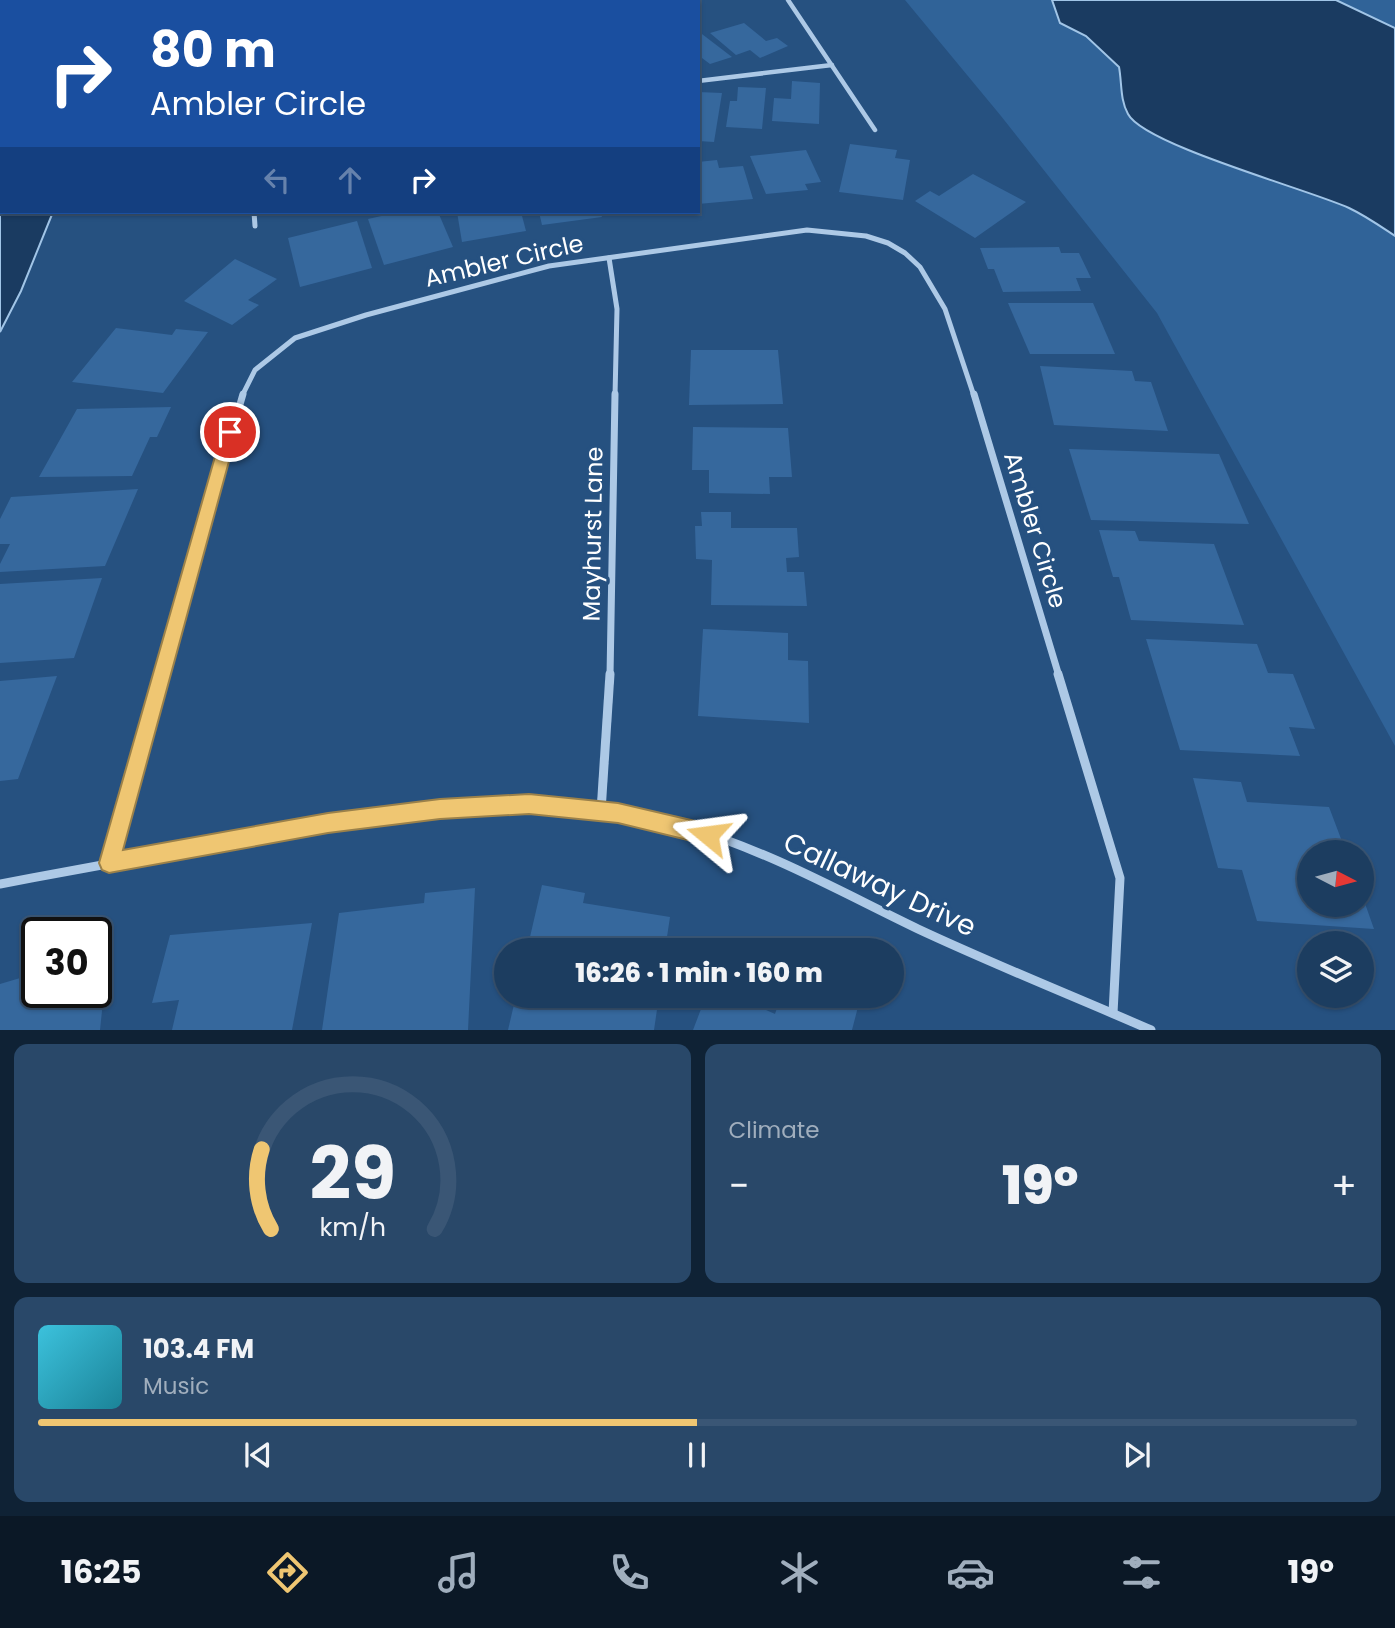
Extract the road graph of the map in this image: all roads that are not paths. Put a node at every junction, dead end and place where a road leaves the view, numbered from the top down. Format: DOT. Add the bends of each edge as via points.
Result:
graph roads {
  1 [pos="788,0"];
  2 [pos="832,65"];
  3 [pos="700,81"];
  4 [pos="875,130"];
  5 [pos="254,214"];
  6 [pos="255,226"];
  7 [pos="608,258"];
  8 [pos="600,811"];
  9 [pos="109,863"];
  10 [pos="0,884"];
  11 [pos="1113,1013"];
  12 [pos="1151,1030"];
  1 -- 2 [label="street"];
  2 -- 3 [label="street"];
  2 -- 4 [label="street"];
  5 -- 6 [label="street"];
  7 -- 8 [label="street, Mayhurst Lane" via="617,309 608,712"];
  7 -- 9 [label="street, Ambler Circle" via="549,266 366,315 295,338 255,370 237,405"];
  7 -- 11 [label="street, Ambler Circle" via="807,230 849,231 888,242 919,262 938,290 957,339 1120,878"];
  8 -- 9 [label="street, Callaway Drive" via="529,804 440,809 328,823"];
  8 -- 11 [label="street, Callaway Drive" via="686,827 752,850 929,934"];
  9 -- 10 [label="street, Callaway Drive"];
  11 -- 12 [label="street, Callaway Drive"];
}
